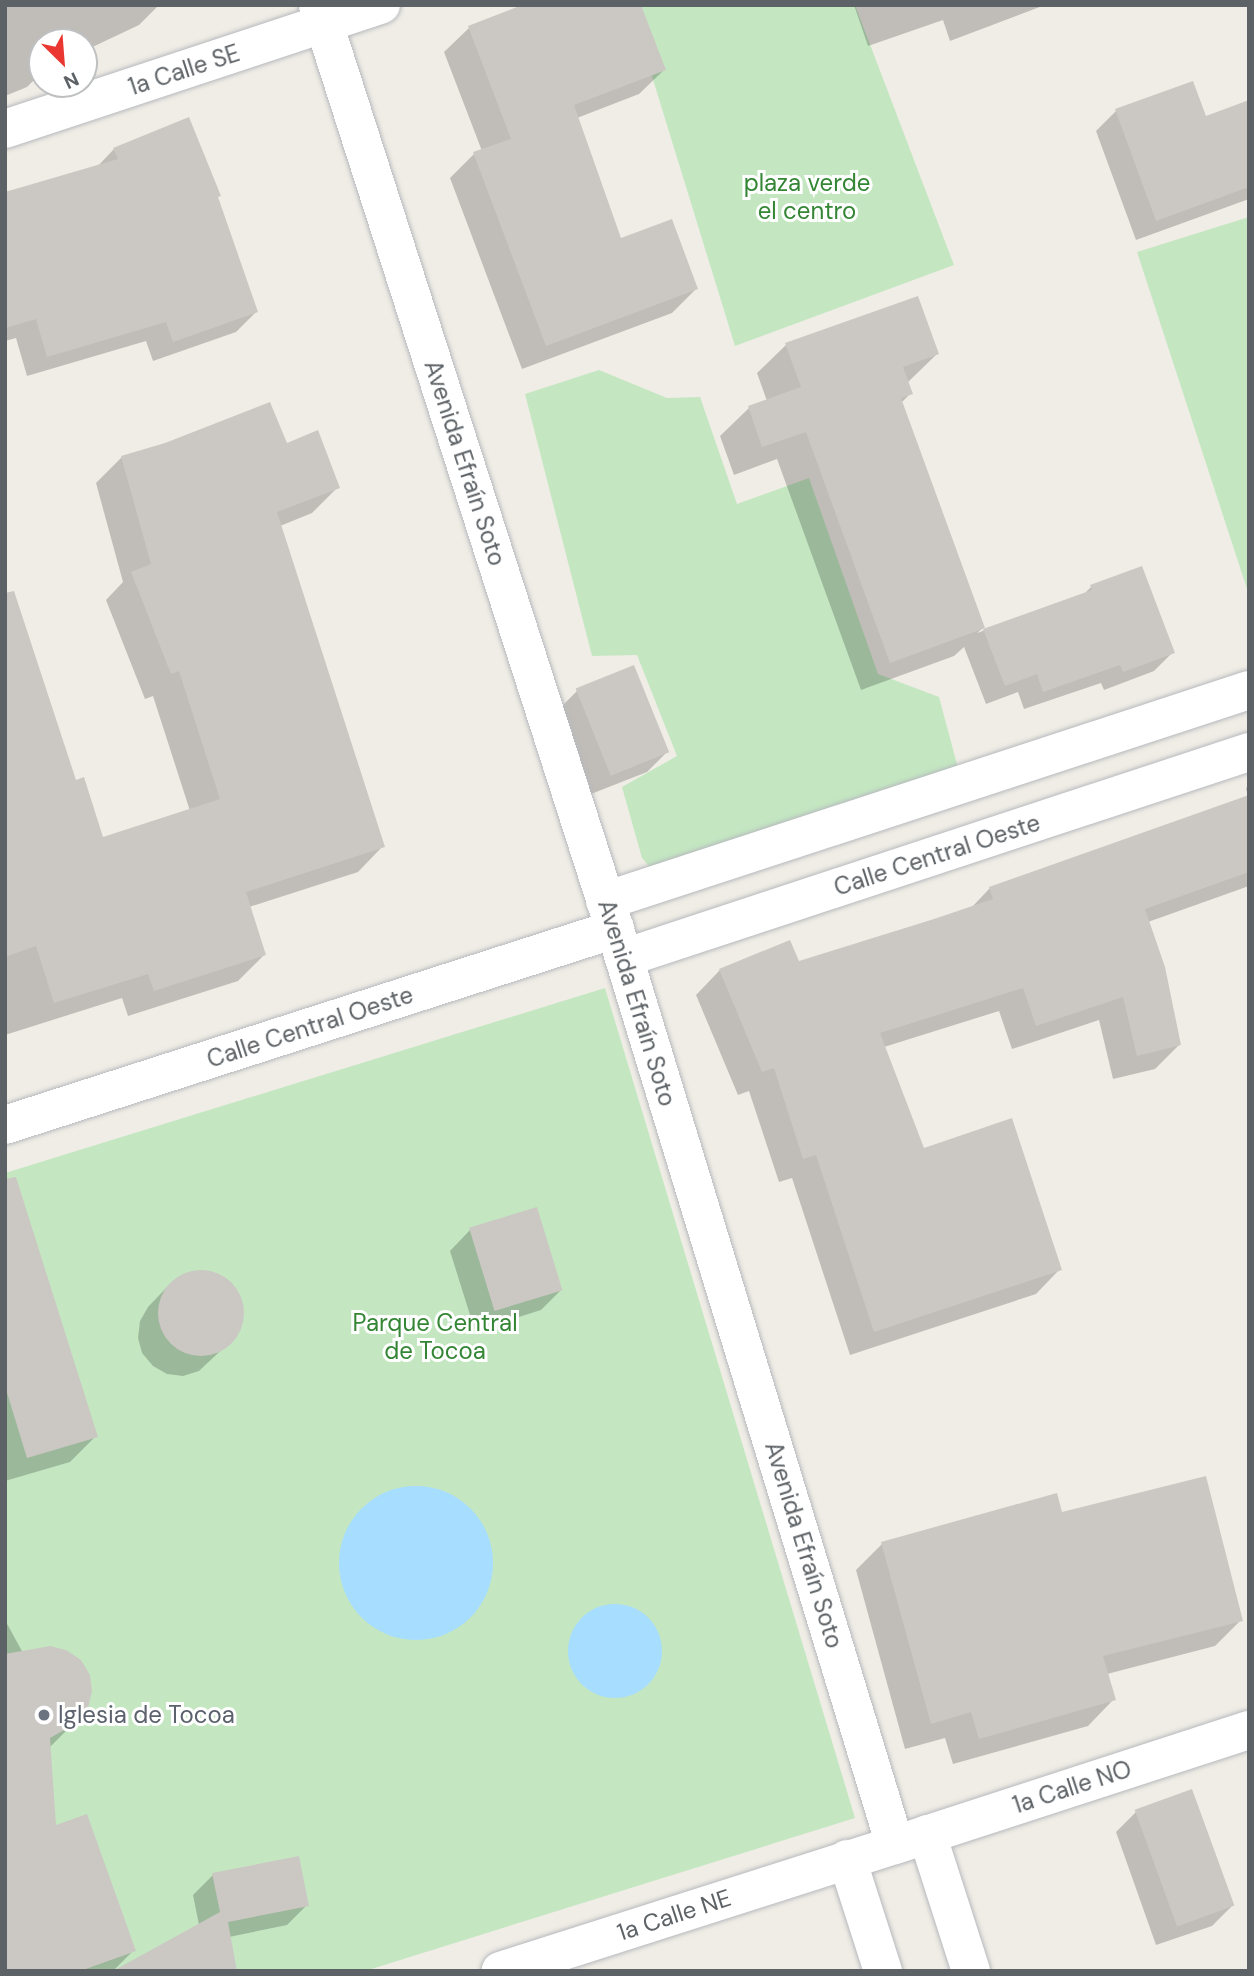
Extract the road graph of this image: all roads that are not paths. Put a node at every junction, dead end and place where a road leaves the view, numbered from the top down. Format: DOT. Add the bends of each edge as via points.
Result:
graph roads {
  1 [pos="381,5"];
  2 [pos="321,14"];
  3 [pos="5,129"];
  4 [pos="1249,690"];
  5 [pos="1249,752"];
  6 [pos="615,929"];
  7 [pos="5,1125"];
  8 [pos="1249,1730"];
  9 [pos="911,1839"];
  10 [pos="847,1859"];
  11 [pos="501,1971"];
  12 [pos="883,1971"];
  13 [pos="971,1971"];
  1 -- 2 [label="street, 1a Calle SE"];
  2 -- 3 [label="street, 1a Calle SE"];
  2 -- 6 [label="street, Avenida Efraín Soto"];
  4 -- 6 [label="street"];
  5 -- 6 [label="street, Calle Central Oeste"];
  6 -- 7 [label="street, Calle Central Oeste"];
  6 -- 9 [label="street, Avenida Efraín Soto"];
  8 -- 9 [label="street, 1a Calle NO"];
  9 -- 10 [label="street"];
  9 -- 13 [label="street, Avenida Efraín Soto"];
  10 -- 11 [label="street, 1a Calle NE"];
  10 -- 12 [label="street"];
}
